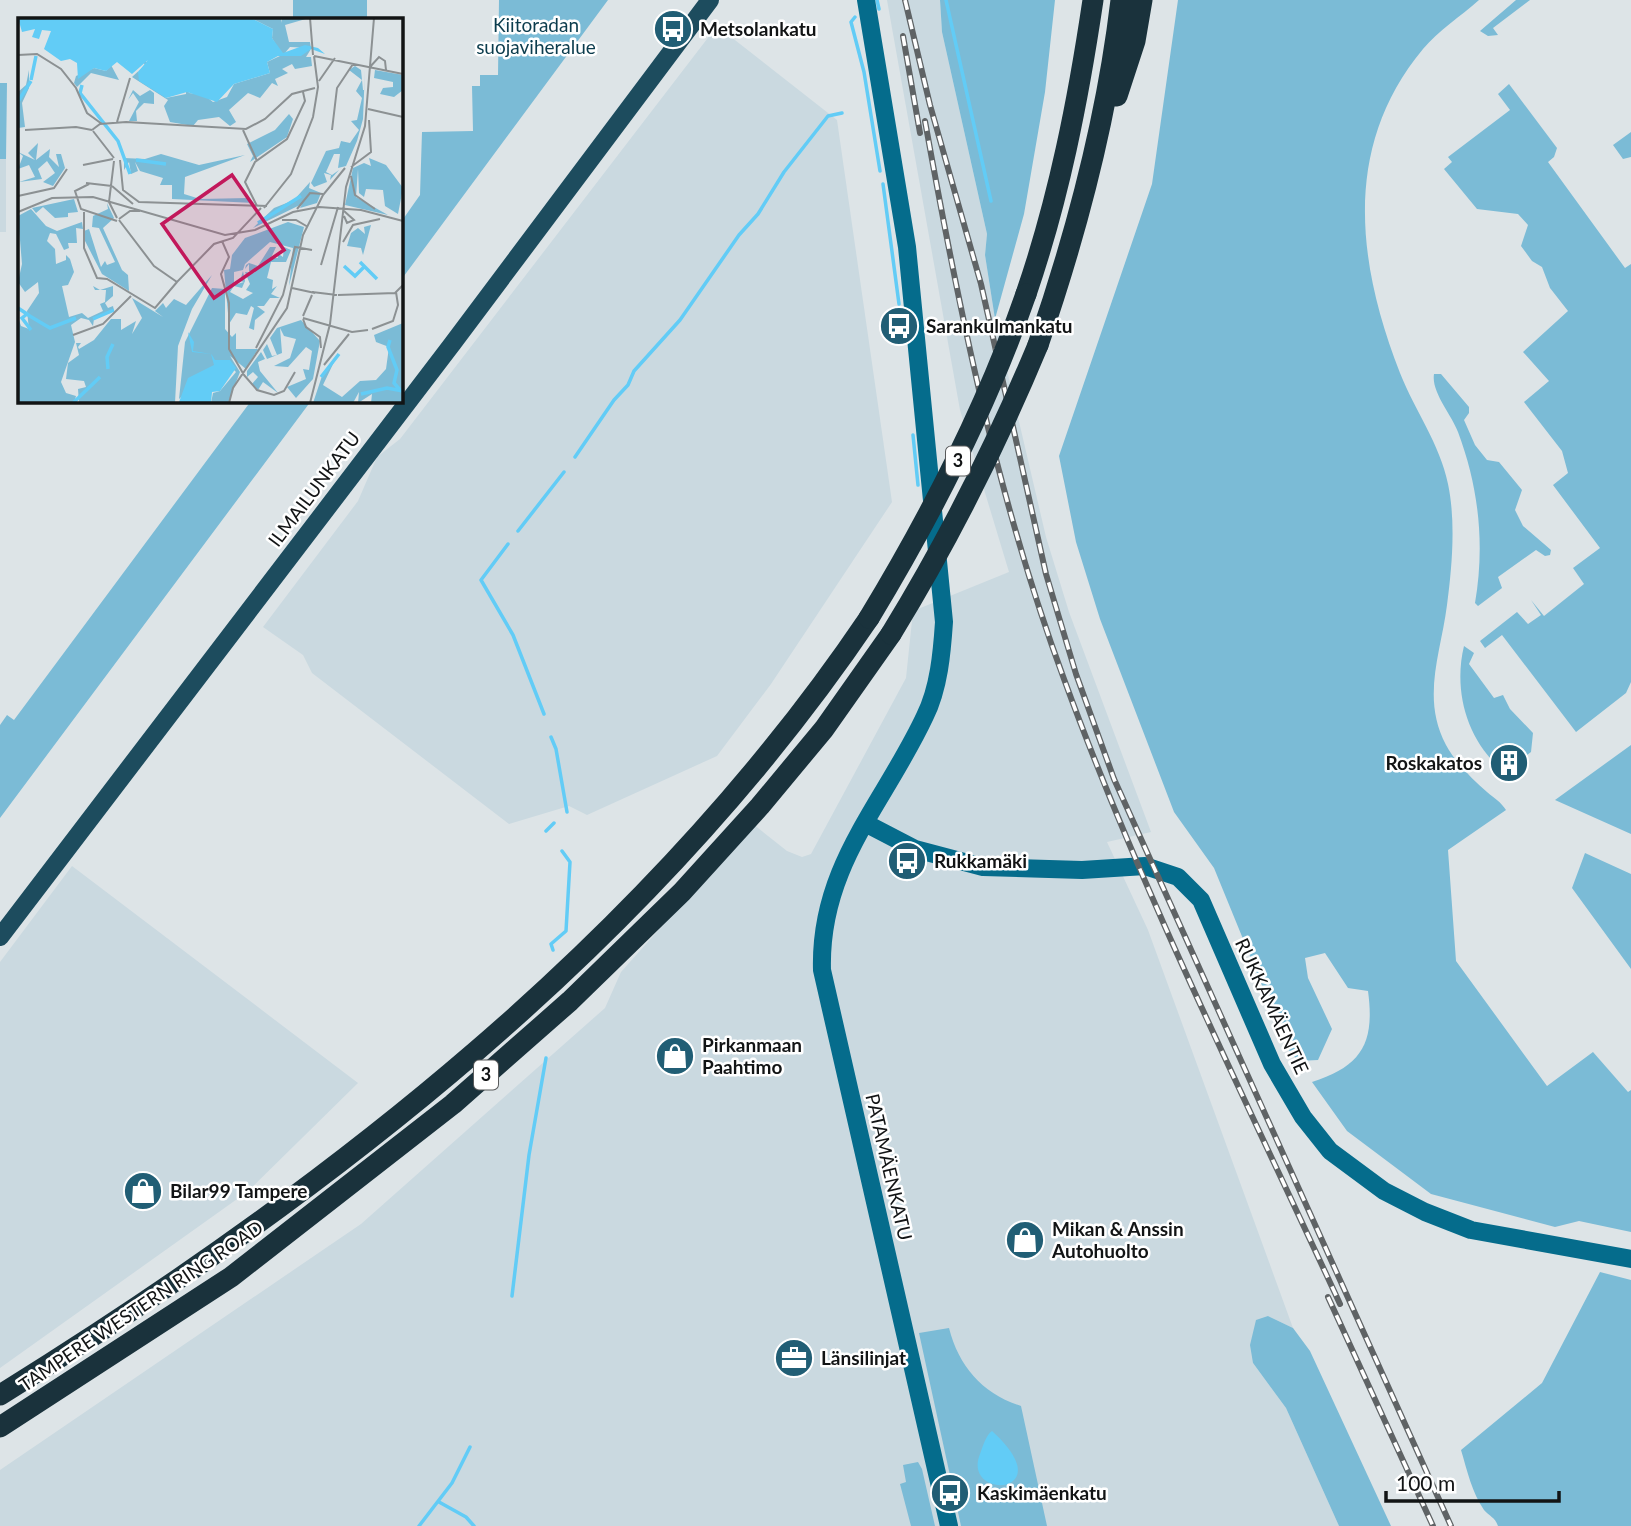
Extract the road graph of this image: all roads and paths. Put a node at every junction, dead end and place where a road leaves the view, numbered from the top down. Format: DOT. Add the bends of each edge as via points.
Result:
graph roads {
  1 [pos="710,0"];
  2 [pos="719,0"];
  3 [pos="866,0"];
  4 [pos="1093,0"];
  5 [pos="1121,0"];
  6 [pos="1142,0"];
  7 [pos="687,33"];
  8 [pos="1089,178"];
  9 [pos="865,823"];
  10 [pos="0,937"];
  11 [pos="1631,1259"];
  12 [pos="0,1395"];
  13 [pos="0,1427"];
  14 [pos="949,1526"];
  1 -- 7 [label="main road, ILMAILUNKATU"];
  2 -- 7 [label="main road, ILMAILUNKATU"];
  3 -- 9 [label="main road" via="906,247 944,622 942,655 927,714"];
  4 -- 12 [label="highway, TAMPERE WESTERN RING ROAD / 3, bridge" via="1077,107 1047,232 1007,351 946,487 869,618 803,712 618,919 437,1083 327,1172 118,1322"];
  5 -- 8 [label="highway, TAMPERE WESTERN RING ROAD"];
  6 -- 8 [label="highway, 3" via="1135,41"];
  7 -- 10 [label="main road, ILMAILUNKATU"];
  8 -- 13 [label="highway, TAMPERE WESTERN RING ROAD / 3, bridge" via="1071,250 1038,345 972,490 891,634 824,729 760,806 682,892 570,1001 453,1104 231,1277"];
  9 -- 11 [label="main road, RUKKAMÄENTIE" via="915,849 983,867 1082,870 1145,866 1178,877 1201,900 1272,1063 1303,1117 1330,1151 1384,1191 1471,1230"];
  9 -- 14 [label="main road, PATAMÄENKATU" via="826,909 822,970"];
}
